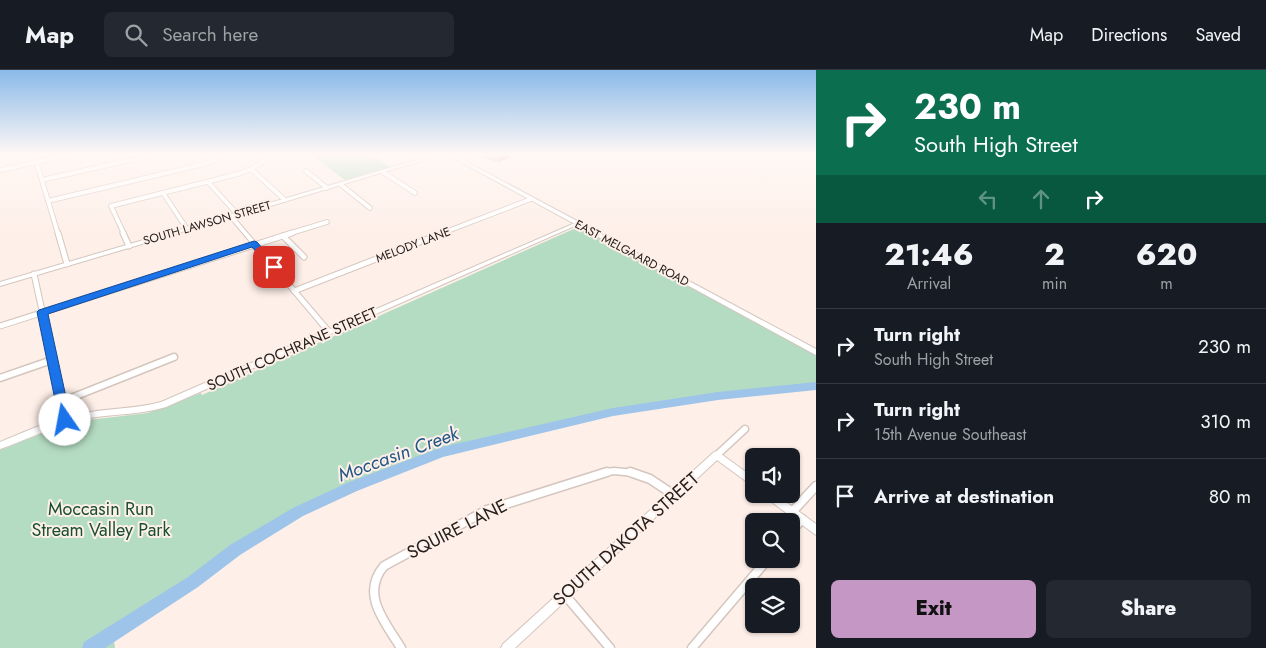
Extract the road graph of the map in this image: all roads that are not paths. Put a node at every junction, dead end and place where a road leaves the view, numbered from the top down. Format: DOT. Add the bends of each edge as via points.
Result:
graph roads {
  1 [pos="42,181"];
  2 [pos="132,181"];
  3 [pos="211,181"];
  4 [pos="264,181"];
  5 [pos="319,181"];
  6 [pos="351,181"];
  7 [pos="397,181"];
  8 [pos="498,181"];
  9 [pos="208,182"];
  10 [pos="340,184"];
  11 [pos="328,188"];
  12 [pos="415,192"];
  13 [pos="163,193"];
  14 [pos="532,199"];
  15 [pos="285,200"];
  16 [pos="48,201"];
  17 [pos="370,208"];
  18 [pos="237,214"];
  19 [pos="230,216"];
  20 [pos="327,222"];
  21 [pos="577,224"];
  22 [pos="187,229"];
  23 [pos="283,236"];
  24 [pos="254,244"];
  25 [pos="130,246"];
  26 [pos="304,257"];
  27 [pos="68,264"];
  28 [pos="34,274"];
  29 [pos="0,284"];
  30 [pos="294,291"];
  31 [pos="42,312"];
  32 [pos="0,326"];
  33 [pos="329,332"];
  34 [pos="816,352"];
  35 [pos="174,357"];
  36 [pos="52,360"];
  37 [pos="0,378"];
  38 [pos="61,402"];
  39 [pos="65,420"];
  40 [pos="745,429"];
  41 [pos="0,446"];
  42 [pos="717,456"];
  43 [pos="745,476"];
  44 [pos="816,486"];
  45 [pos="674,495"];
  46 [pos="780,503"];
  47 [pos="792,512"];
  48 [pos="802,519"];
  49 [pos="800,521"];
  50 [pos="816,530"];
  51 [pos="760,568"];
  52 [pos="565,595"];
  53 [pos="401,648"];
  54 [pos="507,648"];
  55 [pos="610,648"];
  56 [pos="692,648"];
  1 -- 16 [label="street"];
  2 -- 16 [label="street"];
  3 -- 9 [label="street"];
  4 -- 15 [label="street"];
  5 -- 11 [label="street"];
  6 -- 10 [label="street, SOUTH LAWSON STREET"];
  7 -- 12 [label="street"];
  8 -- 14 [label="main road, EAST MELGAARD ROAD"];
  9 -- 13 [label="street"];
  9 -- 18 [label="street"];
  10 -- 11 [label="street, SOUTH LAWSON STREET"];
  10 -- 17 [label="street"];
  11 -- 15 [label="street, SOUTH LAWSON STREET"];
  13 -- 22 [label="street"];
  13 -- 25 [label="street" via="110,206"];
  14 -- 21 [label="main road, EAST MELGAARD ROAD"];
  14 -- 30 [label="street, MELODY LANE"];
  15 -- 18 [label="street, SOUTH LAWSON STREET"];
  16 -- 27 [label="street"];
  18 -- 19 [label="street, SOUTH LAWSON STREET"];
  19 -- 22 [label="street, SOUTH LAWSON STREET"];
  19 -- 24 [label="street"];
  20 -- 23 [label="street"];
  21 -- 33 [label="street, SOUTH COCHRANE STREET"];
  21 -- 34 [label="main road, EAST MELGAARD ROAD"];
  22 -- 25 [label="street, SOUTH LAWSON STREET"];
  23 -- 24 [label="street"];
  23 -- 26 [label="street"];
  24 -- 30 [label="street"];
  24 -- 31 [label="street"];
  25 -- 27 [label="street, SOUTH LAWSON STREET"];
  27 -- 28 [label="street, SOUTH LAWSON STREET"];
  28 -- 29 [label="street, SOUTH LAWSON STREET"];
  28 -- 31 [label="street"];
  30 -- 33 [label="street"];
  31 -- 32 [label="street"];
  31 -- 36 [label="street"];
  33 -- 39 [label="street, SOUTH COCHRANE STREET" via="163,405"];
  35 -- 38 [label="street"];
  36 -- 37 [label="street"];
  36 -- 38 [label="street"];
  38 -- 39 [label="street"];
  39 -- 41 [label="street, SOUTH COCHRANE STREET"];
  40 -- 42 [label="street, SOUTH DAKOTA STREET"];
  42 -- 43 [label="street"];
  42 -- 45 [label="street, SOUTH DAKOTA STREET"];
  44 -- 47 [label="street"];
  45 -- 52 [label="street, SOUTH DAKOTA STREET"];
  45 -- 53 [label="street, SQUIRE LANE" via="656,481 638,473 622,470 604,472 487,510 384,566 375,575 372,590"];
  46 -- 47 [label="street"];
  47 -- 48 [label="street"];
  48 -- 49 [label="street"];
  48 -- 50 [label="street"];
  51 -- 56 [label="street"];
  52 -- 54 [label="street, SOUTH DAKOTA STREET"];
  52 -- 55 [label="street"];
}
